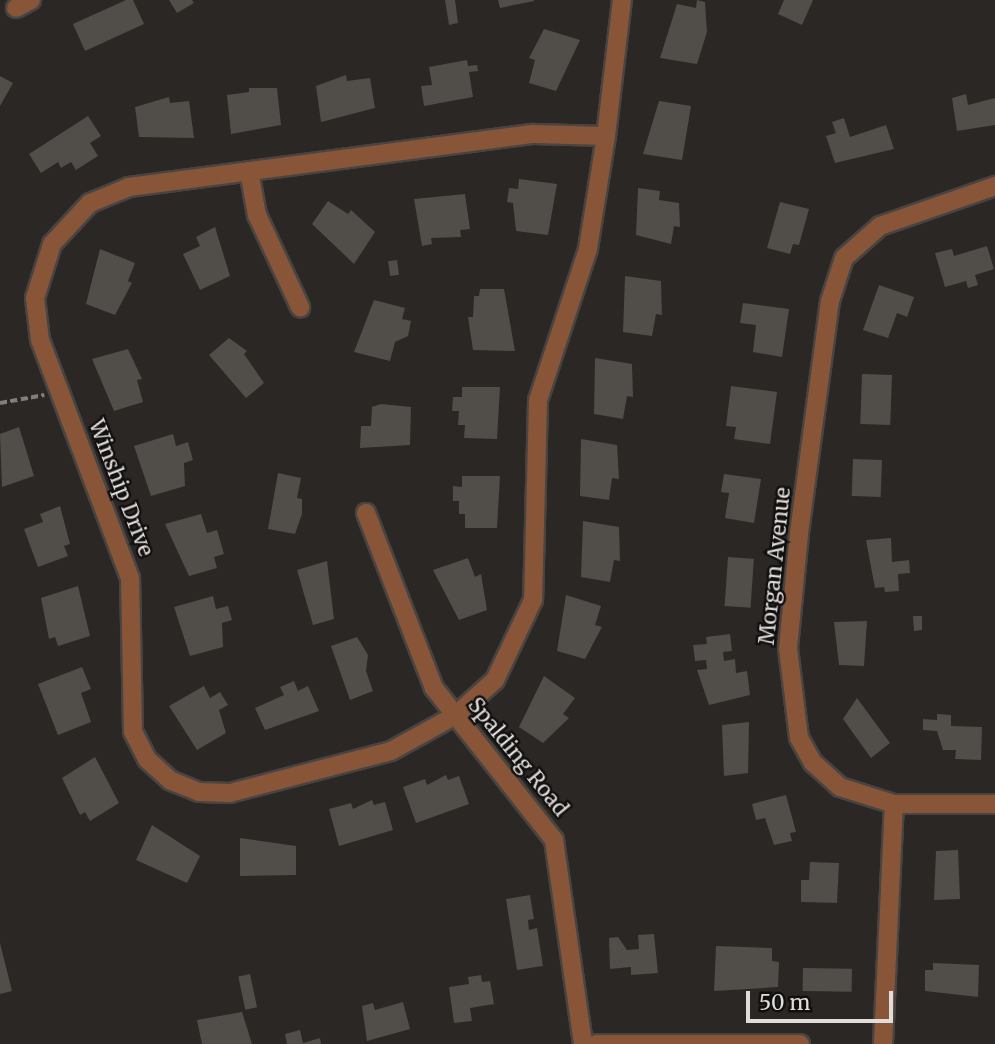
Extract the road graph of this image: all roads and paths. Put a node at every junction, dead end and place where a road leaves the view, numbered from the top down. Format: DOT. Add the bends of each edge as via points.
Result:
graph roads {
  1 [pos="622,0"];
  2 [pos="606,136"];
  3 [pos="249,171"];
  4 [pos="995,186"];
  5 [pos="300,307"];
  6 [pos="59,390"];
  7 [pos="0,402"];
  8 [pos="366,513"];
  9 [pos="456,715"];
  10 [pos="894,804"];
  11 [pos="995,804"];
  12 [pos="583,1044"];
  13 [pos="596,1044"];
  14 [pos="800,1044"];
  15 [pos="883,1044"];
  1 -- 2 [label="street, Winship Drive"];
  2 -- 3 [label="street, Winship Drive" via="546,132"];
  2 -- 9 [label="street, Winship Drive" via="588,249 538,400 533,600 495,680"];
  3 -- 5 [label="street" via="257,215"];
  3 -- 6 [label="street, Winship Drive" via="129,187 103,196 69,222 46,257 35,298 40,340"];
  4 -- 10 [label="street, Morgan Avenue" via="880,226 849,250 833,284 828,314 790,603 795,725 813,763 850,792"];
  6 -- 7 [label="path"];
  6 -- 9 [label="street, Winship Drive" via="125,558 134,607 131,722 142,751 162,774 189,789 229,793 402,747"];
  8 -- 9 [label="street, Spalding Road" via="428,676"];
  9 -- 12 [label="street, Spalding Road" via="554,840"];
  10 -- 11 [label="street, Morgan Avenue"];
  10 -- 15 [label="street"];
  13 -- 14 [label="street"];
}
